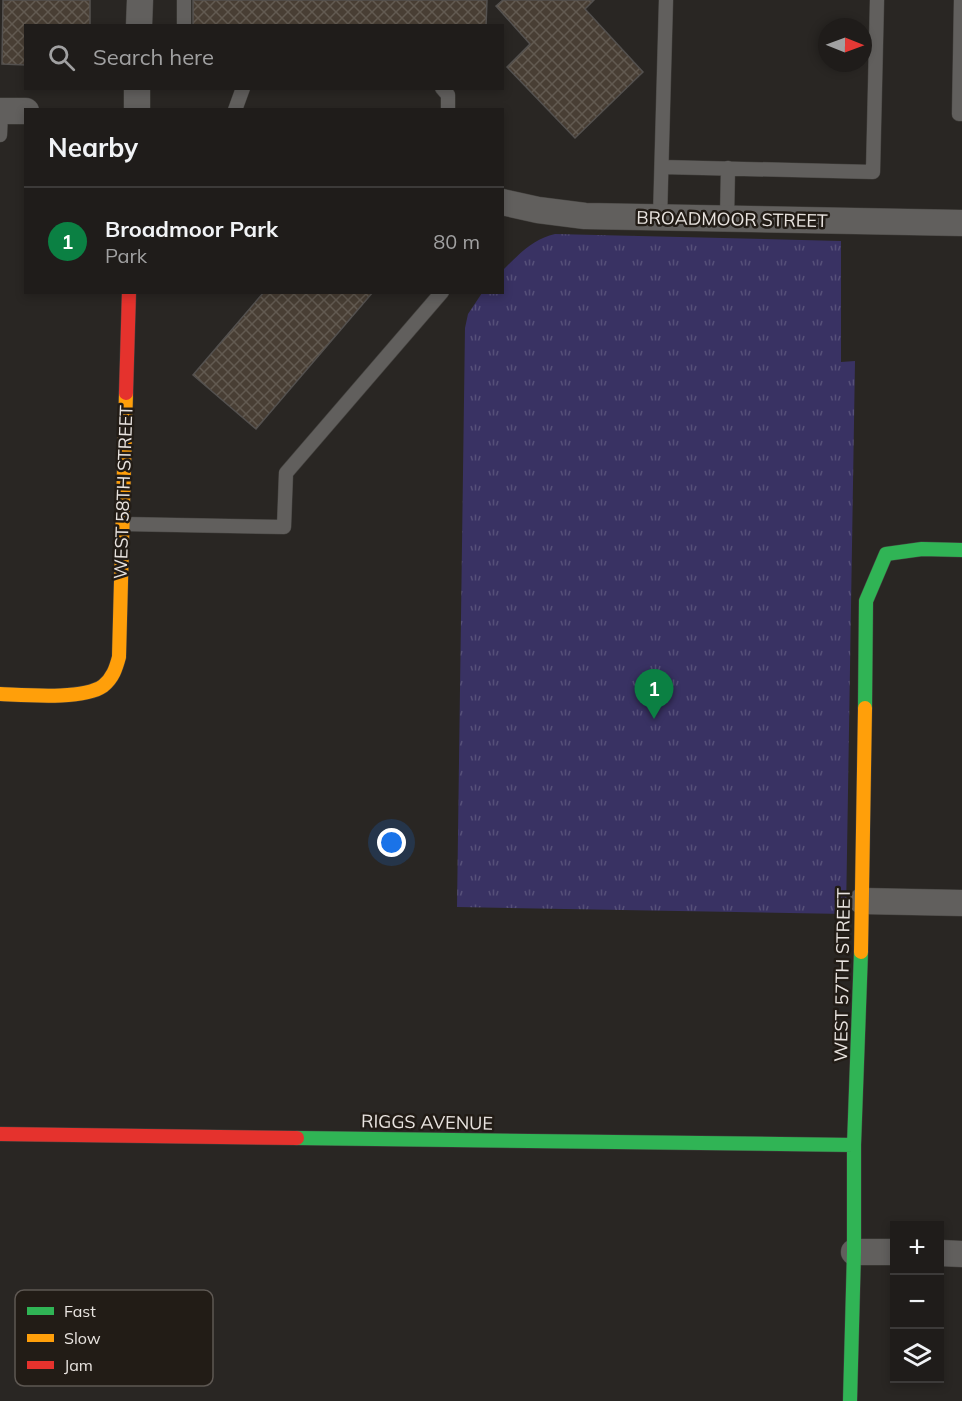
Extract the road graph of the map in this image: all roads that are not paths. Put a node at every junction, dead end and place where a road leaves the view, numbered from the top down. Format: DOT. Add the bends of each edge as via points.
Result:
graph roads {
  1 [pos="140,0"];
  2 [pos="184,0"];
  3 [pos="666,0"];
  4 [pos="877,0"];
  5 [pos="961,0"];
  6 [pos="139,24"];
  7 [pos="184,24"];
  8 [pos="137,90"];
  9 [pos="242,90"];
  10 [pos="444,90"];
  11 [pos="137,108"];
  12 [pos="236,108"];
  13 [pos="448,108"];
  14 [pos="0,111"];
  15 [pos="24,111"];
  16 [pos="962,114"];
  17 [pos="0,135"];
  18 [pos="662,167"];
  19 [pos="728,168"];
  20 [pos="504,202"];
  21 [pos="660,218"];
  22 [pos="727,219"];
  23 [pos="962,223"];
  24 [pos="129,294"];
  25 [pos="440,294"];
  26 [pos="123,524"];
  27 [pos="962,550"];
  28 [pos="0,694"];
  29 [pos="862,901"];
  30 [pos="962,903"];
  31 [pos="0,1134"];
  32 [pos="854,1145"];
  33 [pos="854,1252"];
  34 [pos="890,1252"];
  35 [pos="944,1253"];
  36 [pos="962,1254"];
  37 [pos="850,1401"];
  1 -- 6 [label="street"];
  2 -- 7 [label="lane"];
  3 -- 18 [label="lane"];
  4 -- 19 [label="lane" via="873,172"];
  5 -- 16 [label="lane"];
  8 -- 11 [label="street"];
  9 -- 12 [label="lane"];
  10 -- 13 [label="lane"];
  14 -- 15 [label="street"];
  14 -- 17 [label="lane"];
  18 -- 19 [label="lane"];
  18 -- 21 [label="lane"];
  19 -- 22 [label="lane"];
  20 -- 21 [label="street, BROADMOOR STREET" via="566,214"];
  21 -- 22 [label="street, BROADMOOR STREET"];
  22 -- 23 [label="street, BROADMOOR STREET"];
  24 -- 26 [label="street, WEST 58TH STREET"];
  25 -- 26 [label="lane" via="286,473 284,527"];
  26 -- 28 [label="street, WEST 58TH STREET" via="118,664 113,677 89,693"];
  27 -- 29 [label="street, WEST 57TH STREET" via="922,549 886,554 866,601"];
  29 -- 30 [label="street"];
  29 -- 32 [label="street, WEST 57TH STREET"];
  31 -- 32 [label="street, RIGGS AVENUE"];
  32 -- 33 [label="street, WEST 57TH STREET"];
  33 -- 34 [label="street"];
  33 -- 37 [label="street, WEST 57TH STREET"];
  35 -- 36 [label="street"];
}
